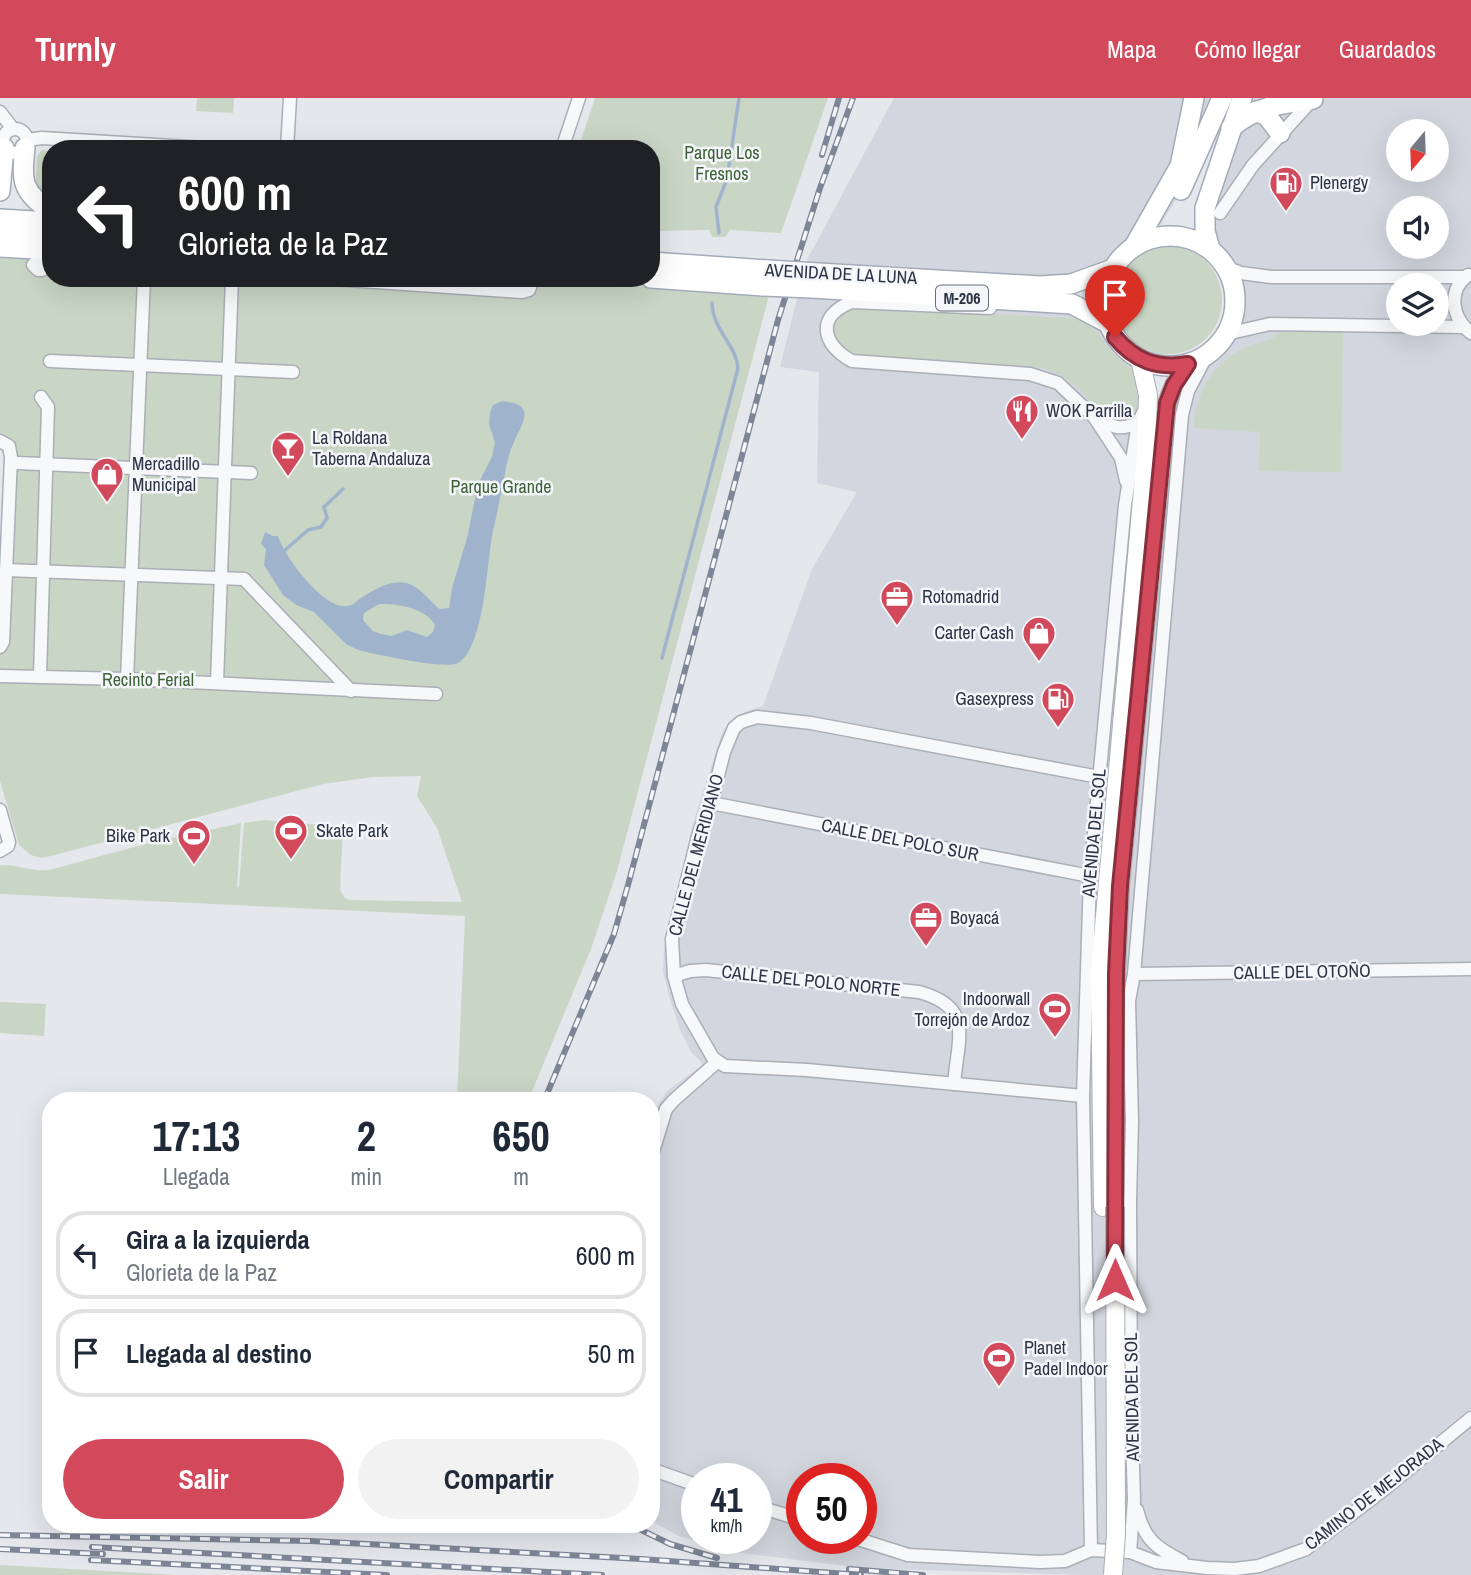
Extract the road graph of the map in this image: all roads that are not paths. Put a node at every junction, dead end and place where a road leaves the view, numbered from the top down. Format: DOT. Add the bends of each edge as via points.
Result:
graph roads {
  1 [pos="290,98"];
  2 [pos="579,98"];
  3 [pos="1194,98"];
  4 [pos="1206,98"];
  5 [pos="1222,98"];
  6 [pos="1314,99"];
  7 [pos="1249,104"];
  8 [pos="0,112"];
  9 [pos="13,129"];
  10 [pos="1280,133"];
  11 [pos="75,140"];
  12 [pos="288,140"];
  13 [pos="565,140"];
  14 [pos="2,143"];
  15 [pos="26,144"];
  16 [pos="1180,166"];
  17 [pos="0,191"];
  18 [pos="42,204"];
  19 [pos="1220,213"];
  20 [pos="0,219"];
  21 [pos="42,221"];
  22 [pos="0,233"];
  23 [pos="1143,242"];
  24 [pos="0,247"];
  25 [pos="1210,249"];
  26 [pos="42,253"];
  27 [pos="42,254"];
  28 [pos="660,263"];
  29 [pos="1226,267"];
  30 [pos="1113,268"];
  31 [pos="1468,275"];
  32 [pos="660,278"];
  33 [pos="765,278"];
  34 [pos="815,281"];
  35 [pos="144,287"];
  36 [pos="232,287"];
  37 [pos="449,287"];
  38 [pos="530,287"];
  39 [pos="1072,304"];
  40 [pos="1108,323"];
  41 [pos="1467,330"];
  42 [pos="1226,334"];
  43 [pos="1208,355"];
  44 [pos="1140,359"];
  45 [pos="50,361"];
  46 [pos="1188,364"];
  47 [pos="140,365"];
  48 [pos="229,369"];
  49 [pos="293,372"];
  50 [pos="41,397"];
  51 [pos="1149,401"];
  52 [pos="1094,417"];
  53 [pos="1138,423"];
  54 [pos="0,441"];
  55 [pos="17,463"];
  56 [pos="46,464"];
  57 [pos="136,468"];
  58 [pos="225,472"];
  59 [pos="251,473"];
  60 [pos="1128,488"];
  61 [pos="6,570"];
  62 [pos="43,571"];
  63 [pos="131,574"];
  64 [pos="221,578"];
  65 [pos="0,647"];
  66 [pos="0,676"];
  67 [pos="40,677"];
  68 [pos="127,678"];
  69 [pos="217,682"];
  70 [pos="351,691"];
  71 [pos="436,694"];
  72 [pos="1099,777"];
  73 [pos="711,803"];
  74 [pos="0,810"];
  75 [pos="4,849"];
  76 [pos="1090,876"];
  77 [pos="1471,970"];
  78 [pos="1134,974"];
  79 [pos="674,976"];
  80 [pos="1129,1036"];
  81 [pos="717,1062"];
  82 [pos="954,1083"];
  83 [pos="1083,1096"];
  84 [pos="660,1129"];
  85 [pos="1115,1174"];
  86 [pos="1109,1207"];
  87 [pos="1471,1418"];
  88 [pos="660,1472"];
  89 [pos="681,1480"];
  90 [pos="1134,1500"];
  91 [pos="877,1545"];
  92 [pos="1091,1550"];
  93 [pos="1130,1552"];
  94 [pos="1189,1565"];
  95 [pos="1102,1575"];
  96 [pos="1113,1575"];
  1 -- 12 [label="street"];
  2 -- 13 [label="street"];
  3 -- 16 [label="main road"];
  4 -- 16 [label="main road"];
  5 -- 23 [label="main road, M-206" via="1191,171"];
  6 -- 7 [label="main road"];
  6 -- 10 [label="street"];
  7 -- 10 [label="main road" via="1267,116"];
  7 -- 25 [label="main road" via="1230,129 1205,208"];
  8 -- 9 [label="street"];
  9 -- 14 [label="street" via="5,133"];
  9 -- 15 [label="street" via="22,132"];
  10 -- 19 [label="street"];
  11 -- 15 [label="street" via="42,138"];
  14 -- 15 [label="street" via="16,154"];
  14 -- 17 [label="main road"];
  15 -- 18 [label="main road" via="24,178 28,192"];
  16 -- 23 [label="main road"];
  20 -- 21 [label="main road"];
  22 -- 26 [label="main road"];
  23 -- 25 [label="main road" via="1171,236"];
  23 -- 30 [label="main road, M-206"];
  24 -- 27 [label="main road"];
  25 -- 29 [label="main road"];
  28 -- 33 [label="main road, AVENIDA DE LA LUNA / M-206"];
  29 -- 31 [label="street" via="1271,277"];
  29 -- 42 [label="main road" via="1235,306"];
  30 -- 34 [label="main road, AVENIDA DE LA LUNA / M-206" via="1071,284 1040,286"];
  30 -- 40 [label="main road" via="1105,295"];
  31 -- 41 [label="street" via="1457,287 1453,304"];
  32 -- 33 [label="main road, AVENIDA DE LA LUNA / M-206"];
  33 -- 34 [label="main road, AVENIDA DE LA LUNA / M-206, bridge"];
  34 -- 39 [label="main road, AVENIDA DE LA LUNA / M-206"];
  35 -- 47 [label="street"];
  36 -- 48 [label="street"];
  37 -- 38 [label="street" via="522,292"];
  39 -- 40 [label="main road, AVENIDA DE LA LUNA / M-206"];
  39 -- 52 [label="street" via="1017,308 852,302 838,307 827,326 830,346 852,361 1044,377 1058,383"];
  40 -- 44 [label="main road, M-206" via="1125,349"];
  41 -- 42 [label="street" via="1270,324"];
  42 -- 43 [label="main road"];
  43 -- 46 [label="main road"];
  43 -- 78 [label="street, AVENIDA DEL SOL" via="1188,391 1182,415"];
  44 -- 46 [label="main road" via="1155,365"];
  44 -- 51 [label="main road, AVENIDA DEL SOL"];
  45 -- 47 [label="street"];
  46 -- 85 [label="main road, AVENIDA DEL SOL" via="1174,385 1166,416 1120,886"];
  47 -- 48 [label="street"];
  47 -- 57 [label="street"];
  48 -- 49 [label="street"];
  48 -- 58 [label="street"];
  50 -- 56 [label="street" via="48,407"];
  51 -- 53 [label="street, AVENIDA DEL SOL"];
  51 -- 86 [label="main road, AVENIDA DEL SOL" via="1100,972"];
  52 -- 53 [label="street" via="1113,427"];
  52 -- 60 [label="street" via="1121,458"];
  53 -- 60 [label="street, AVENIDA DEL SOL"];
  54 -- 61 [label="street" via="9,446 11,457"];
  55 -- 56 [label="street"];
  56 -- 57 [label="street"];
  56 -- 62 [label="street"];
  57 -- 58 [label="street"];
  57 -- 63 [label="street"];
  58 -- 59 [label="street"];
  58 -- 64 [label="street"];
  60 -- 72 [label="street, AVENIDA DEL SOL"];
  61 -- 62 [label="street"];
  61 -- 65 [label="street" via="4,642"];
  62 -- 63 [label="street"];
  62 -- 67 [label="street"];
  63 -- 64 [label="street"];
  63 -- 68 [label="street"];
  64 -- 69 [label="street"];
  64 -- 70 [label="street" via="244,579"];
  66 -- 67 [label="street"];
  67 -- 68 [label="street"];
  68 -- 69 [label="street"];
  69 -- 70 [label="street"];
  70 -- 71 [label="street"];
  72 -- 73 [label="street, CALLE DEL MERIDIANO" via="757,717 741,722 729,737"];
  72 -- 76 [label="street, AVENIDA DEL SOL"];
  73 -- 76 [label="street, CALLE DEL POLO SUR"];
  73 -- 79 [label="street, CALLE DEL MERIDIANO" via="672,939"];
  74 -- 75 [label="street" via="9,842"];
  76 -- 83 [label="street, AVENIDA DEL SOL"];
  77 -- 78 [label="street, CALLE DEL OTOÑO"];
  78 -- 80 [label="street, AVENIDA DEL SOL"];
  79 -- 81 [label="street, CALLE DEL MERIDIANO" via="691,1024"];
  79 -- 82 [label="street, CALLE DEL POLO NORTE" via="706,970 936,997 949,1004 959,1024"];
  80 -- 85 [label="street" via="1124,1121"];
  80 -- 90 [label="street, AVENIDA DEL SOL"];
  81 -- 82 [label="street" via="737,1068"];
  81 -- 84 [label="street" via="666,1109"];
  82 -- 83 [label="street"];
  83 -- 92 [label="street, AVENIDA DEL SOL"];
  85 -- 86 [label="main road, AVENIDA DEL SOL"];
  86 -- 95 [label="main road, AVENIDA DEL SOL"];
  86 -- 96 [label="main road, AVENIDA DEL SOL, bridge"];
  87 -- 94 [label="street, CAMINO DE MEJORADA" via="1306,1549 1259,1566"];
  88 -- 89 [label="street"];
  90 -- 93 [label="street, AVENIDA DEL SOL"];
  90 -- 94 [label="street, CAMINO DE MEJORADA" via="1140,1524 1152,1544"];
  91 -- 92 [label="street" via="908,1555 1040,1562 1065,1561"];
  92 -- 93 [label="street"];
  93 -- 94 [label="street, CAMINO DE MEJORADA" via="1156,1562"];
}
